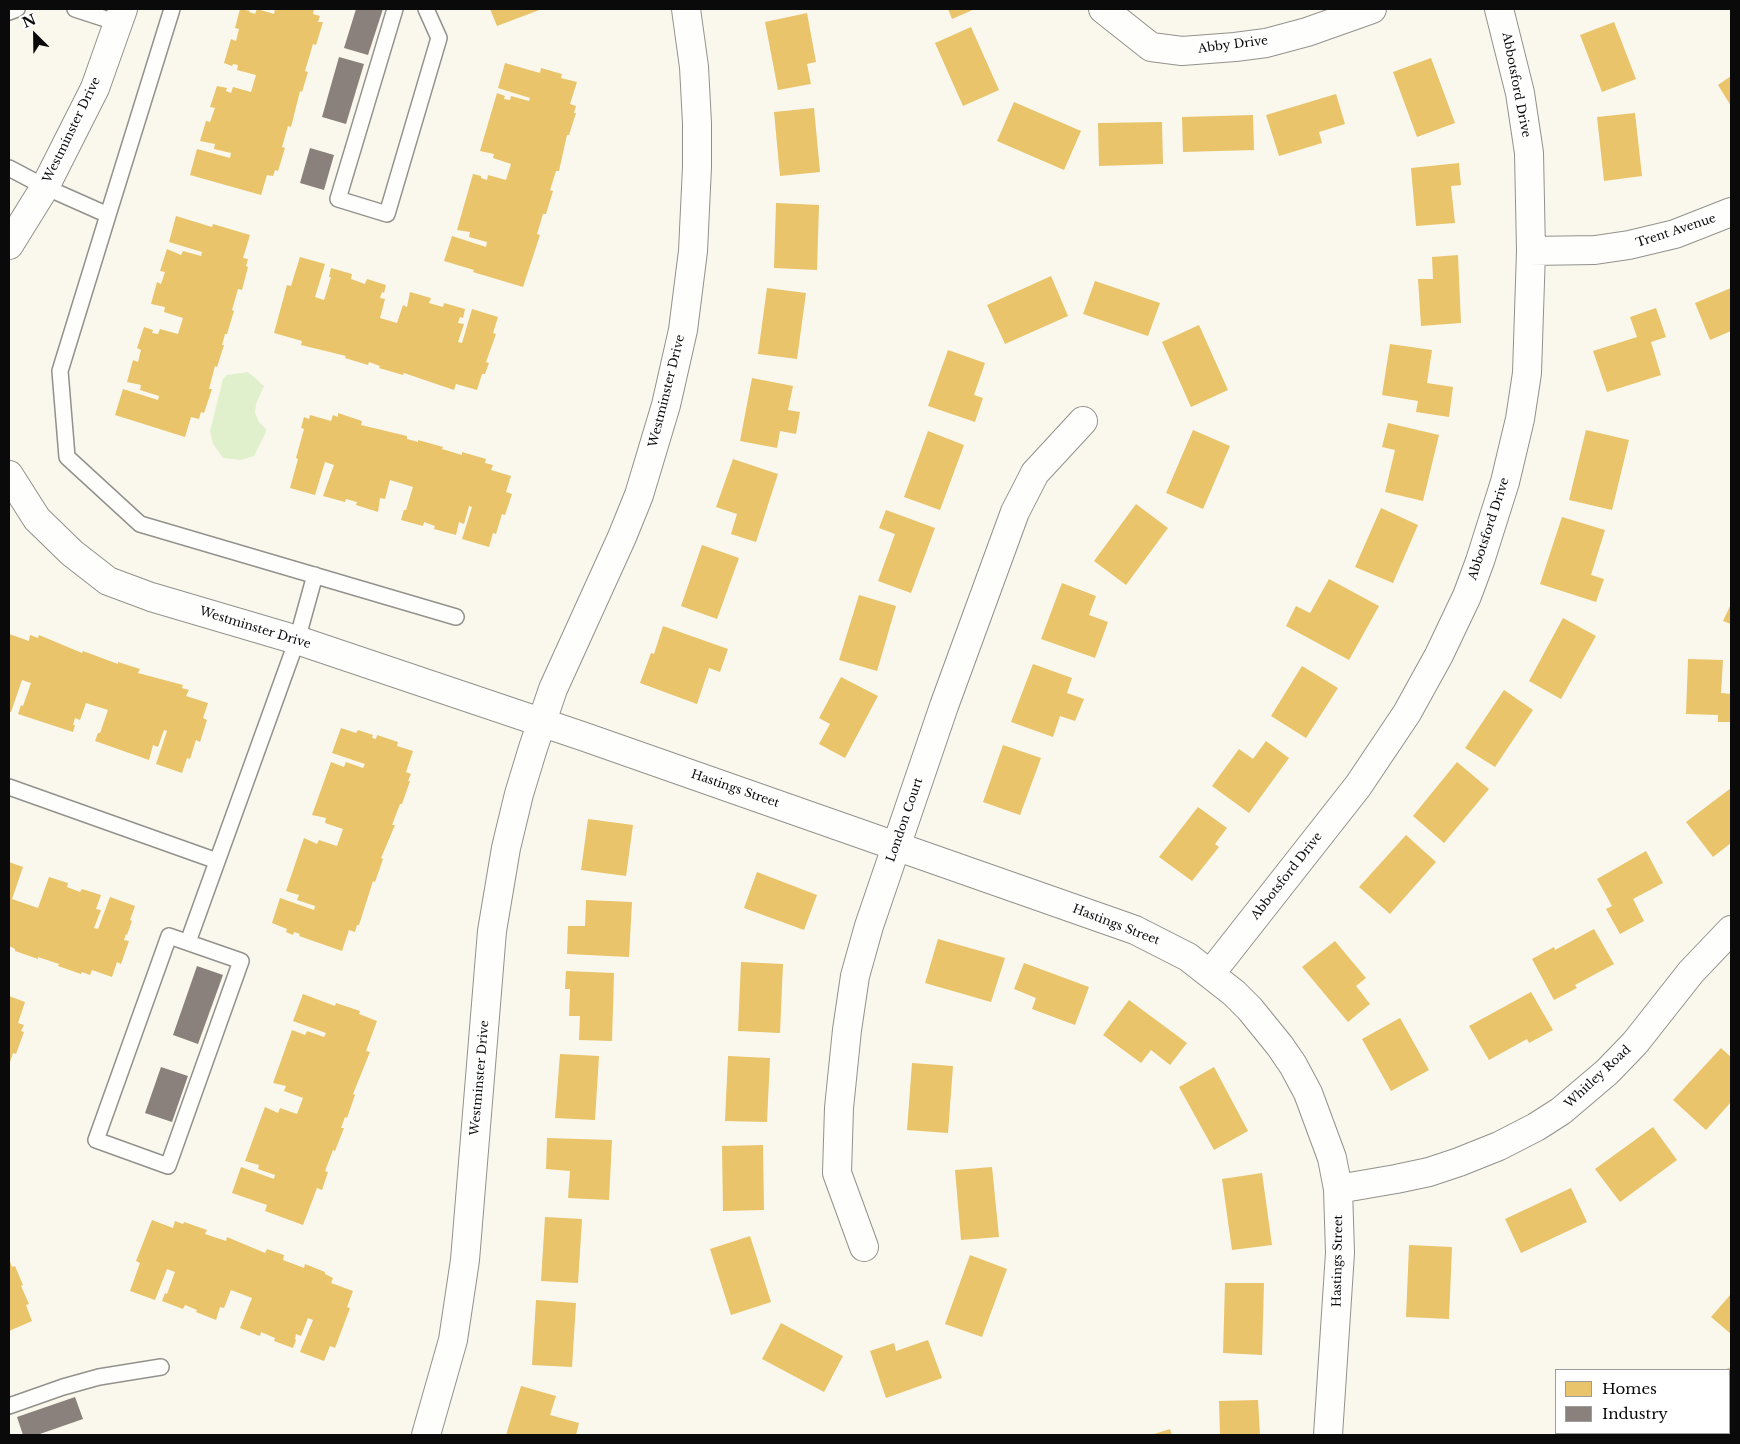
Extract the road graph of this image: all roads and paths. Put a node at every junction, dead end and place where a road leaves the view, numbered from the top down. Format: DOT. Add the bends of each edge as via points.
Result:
graph roads {
  1 [pos="17,9"];
  2 [pos="75,9"];
  3 [pos="172,9"];
  4 [pos="395,9"];
  5 [pos="426,9"];
  6 [pos="686,9"];
  7 [pos="1103,9"];
  8 [pos="1372,9"];
  9 [pos="1499,9"];
  10 [pos="9,12"];
  11 [pos="120,16"];
  12 [pos="9,168"];
  13 [pos="45,187"];
  14 [pos="1731,212"];
  15 [pos="108,215"];
  16 [pos="9,245"];
  17 [pos="1531,251"];
  18 [pos="1083,422"];
  19 [pos="9,475"];
  20 [pos="314,576"];
  21 [pos="456,617"];
  22 [pos="297,640"];
  23 [pos="541,722"];
  24 [pos="9,787"];
  25 [pos="896,846"];
  26 [pos="217,861"];
  27 [pos="1731,930"];
  28 [pos="188,942"];
  29 [pos="1211,974"];
  30 [pos="1338,1189"];
  31 [pos="864,1247"];
  32 [pos="162,1367"];
  33 [pos="9,1406"];
  34 [pos="426,1435"];
  35 [pos="1328,1435"];
  1 -- 10 [label="lane"];
  2 -- 11 [label="lane"];
  3 -- 15 [label="lane"];
  4 -- 5 [label="lane" via="338,199 387,214 439,38"];
  6 -- 23 [label="street, Westminster Drive" via="694,67 697,167 693,251 676,366 639,495"];
  7 -- 8 [label="street, Abby Drive" via="1151,47 1182,51 1266,43"];
  9 -- 17 [label="street, Abbotsford Drive" via="1520,93 1529,154"];
  11 -- 13 [label="street, Westminster Drive" via="95,88"];
  12 -- 13 [label="lane"];
  13 -- 15 [label="lane"];
  13 -- 16 [label="street, Westminster Drive"];
  14 -- 17 [label="street, Trent Avenue" via="1675,234 1629,245 1596,250"];
  15 -- 20 [label="lane" via="60,371 68,457 140,524"];
  17 -- 29 [label="street, Abbotsford Drive" via="1527,373 1520,419 1505,482 1466,596 1411,705 1358,786"];
  18 -- 25 [label="street, London Court" via="1035,473 1015,512"];
  19 -- 22 [label="street, Westminster Drive" via="37,519 108,582"];
  20 -- 21 [label="lane"];
  20 -- 22 [label="lane"];
  22 -- 23 [label="street, Westminster Drive"];
  22 -- 26 [label="lane"];
  23 -- 25 [label="street, Hastings Street"];
  23 -- 34 [label="street, Westminster Drive" via="506,848 492,931 465,1260 453,1340"];
  24 -- 26 [label="lane"];
  25 -- 29 [label="street, Hastings Street" via="1135,930 1188,957"];
  25 -- 31 [label="street, London Court" via="855,976 839,1108 837,1173"];
  26 -- 28 [label="lane"];
  27 -- 30 [label="street, Whitley Road" via="1691,972 1635,1043 1561,1111 1499,1146 1459,1162 1429,1172"];
  28 -- 28 [label="lane" via="241,961 168,1166 96,1140 170,936"];
  29 -- 30 [label="street, Hastings Street" via="1250,1009 1293,1065 1320,1122"];
  30 -- 35 [label="street, Hastings Street" via="1340,1252"];
  32 -- 33 [label="lane" via="99,1377"];
}
